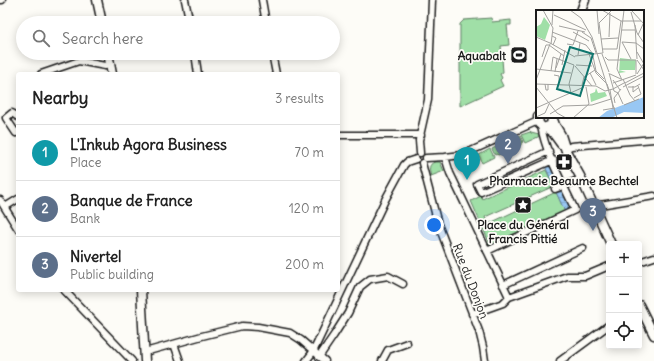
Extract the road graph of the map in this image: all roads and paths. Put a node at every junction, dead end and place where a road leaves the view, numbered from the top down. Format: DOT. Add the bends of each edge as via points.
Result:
graph roads {
  1 [pos="97,0"];
  2 [pos="185,0"];
  3 [pos="262,0"];
  4 [pos="432,0"];
  5 [pos="585,0"];
  6 [pos="581,10"];
  7 [pos="100,16"];
  8 [pos="188,16"];
  9 [pos="265,16"];
  10 [pos="109,60"];
  11 [pos="196,60"];
  12 [pos="273,60"];
  13 [pos="110,65"];
  14 [pos="48,72"];
  15 [pos="112,72"];
  16 [pos="198,72"];
  17 [pos="276,72"];
  18 [pos="16,115"];
  19 [pos="552,118"];
  20 [pos="552,118"];
  21 [pos="541,123"];
  22 [pos="16,133"];
  23 [pos="340,135"];
  24 [pos="421,135"];
  25 [pos="654,139"];
  26 [pos="566,150"];
  27 [pos="549,151"];
  28 [pos="420,153"];
  29 [pos="445,157"];
  30 [pos="416,159"];
  31 [pos="424,160"];
  32 [pos="553,160"];
  33 [pos="581,179"];
  34 [pos="564,185"];
  35 [pos="555,189"];
  36 [pos="654,196"];
  37 [pos="0,200"];
  38 [pos="16,200"];
  39 [pos="594,206"];
  40 [pos="5,207"];
  41 [pos="16,226"];
  42 [pos="609,241"];
  43 [pos="583,248"];
  44 [pos="487,251"];
  45 [pos="654,257"];
  46 [pos="642,261"];
  47 [pos="606,267"];
  48 [pos="403,284"];
  49 [pos="503,285"];
  50 [pos="66,292"];
  51 [pos="141,292"];
  52 [pos="509,297"];
  53 [pos="642,311"];
  54 [pos="472,314"];
  55 [pos="642,317"];
  56 [pos="606,327"];
  57 [pos="654,335"];
  58 [pos="654,341"];
  59 [pos="407,343"];
  60 [pos="174,344"];
  61 [pos="145,352"];
  62 [pos="313,352"];
  63 [pos="319,357"];
  64 [pos="132,361"];
  65 [pos="145,361"];
  66 [pos="180,361"];
  67 [pos="306,361"];
  68 [pos="325,361"];
  69 [pos="382,361"];
  70 [pos="485,361"];
  71 [pos="560,361"];
  1 -- 7 [label="main road"];
  2 -- 8 [label="street"];
  3 -- 9 [label="street"];
  4 -- 24 [label="street" via="428,100"];
  5 -- 6 [label="main road"];
  10 -- 13 [label="main road"];
  11 -- 16 [label="street"];
  12 -- 17 [label="street"];
  13 -- 14 [label="street" via="79,61"];
  13 -- 15 [label="main road"];
  18 -- 22 [label="street" via="12,113 6,118"];
  19 -- 21 [label="main road" via="552,124"];
  20 -- 26 [label="main road" via="562,135"];
  21 -- 26 [label="main road" via="553,133"];
  21 -- 27 [label="street"];
  21 -- 29 [label="street" via="530,125 462,155"];
  23 -- 24 [label="street"];
  24 -- 28 [label="street"];
  25 -- 26 [label="street" via="571,146"];
  26 -- 33 [label="main road"];
  27 -- 32 [label="street"];
  27 -- 32 [label="street" via="477,184 481,192"];
  28 -- 30 [label="street"];
  28 -- 31 [label="street" via="424,154"];
  29 -- 31 [label="street"];
  29 -- 44 [label="street"];
  30 -- 31 [label="street" via="419,163"];
  30 -- 62 [label="street" via="404,165 384,200"];
  31 -- 54 [label="street, Rue du Donjon" via="438,224"];
  32 -- 34 [label="street"];
  33 -- 34 [label="street"];
  33 -- 39 [label="main road"];
  34 -- 35 [label="street"];
  34 -- 44 [label="street" via="575,210"];
  36 -- 39 [label="street"];
  37 -- 40 [label="street"];
  38 -- 40 [label="street"];
  39 -- 42 [label="main road"];
  40 -- 41 [label="street"];
  43 -- 49 [label="street"];
  44 -- 49 [label="street"];
  45 -- 46 [label="street"];
  47 -- 52 [label="street" via="585,276 567,276"];
  48 -- 63 [label="street" via="388,276 370,279 360,287 348,313"];
  49 -- 52 [label="street"];
  50 -- 64 [label="street"];
  51 -- 61 [label="main road"];
  52 -- 54 [label="street" via="503,303"];
  53 -- 57 [label="main road"];
  54 -- 70 [label="street, Rue du Donjon" via="482,340"];
  55 -- 58 [label="main road"];
  56 -- 71 [label="street"];
  59 -- 69 [label="street" via="388,350"];
  60 -- 61 [label="street"];
  60 -- 62 [label="street" via="242,326 290,333"];
  60 -- 66 [label="street"];
  61 -- 65 [label="main road"];
  62 -- 63 [label="street"];
  62 -- 67 [label="street"];
  63 -- 68 [label="street"];
}
